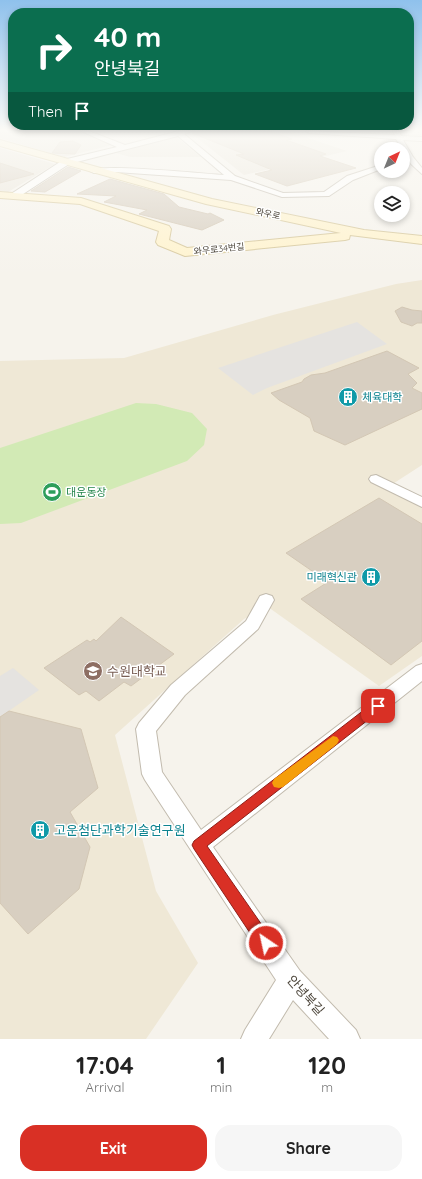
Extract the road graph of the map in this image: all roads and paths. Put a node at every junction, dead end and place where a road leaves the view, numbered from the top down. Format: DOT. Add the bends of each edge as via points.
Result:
graph roads {
  1 [pos="39,179"];
  2 [pos="126,179"];
  3 [pos="236,179"];
  4 [pos="348,179"];
  5 [pos="0,195"];
  6 [pos="14,196"];
  7 [pos="364,234"];
  8 [pos="422,240"];
  9 [pos="376,479"];
  10 [pos="422,503"];
  11 [pos="266,600"];
  12 [pos="422,671"];
  13 [pos="199,845"];
  14 [pos="291,980"];
  15 [pos="254,1039"];
  16 [pos="347,1039"];
  1 -- 6 [label="street"];
  2 -- 7 [label="street, 와우로" via="210,202"];
  3 -- 4 [label="street" via="282,195 326,194"];
  5 -- 6 [label="street, 와우로34번길"];
  6 -- 7 [label="street, 와우로34번길" via="82,201 165,229 162,242 185,252"];
  7 -- 8 [label="street, 와우로"];
  9 -- 10 [label="street"];
  11 -- 13 [label="street, 안녕북길" via="252,625 178,690 146,729 152,774"];
  12 -- 13 [label="street"];
  13 -- 14 [label="street, 안녕북길"];
  14 -- 15 [label="street"];
  14 -- 16 [label="street, 안녕북길"];
}
